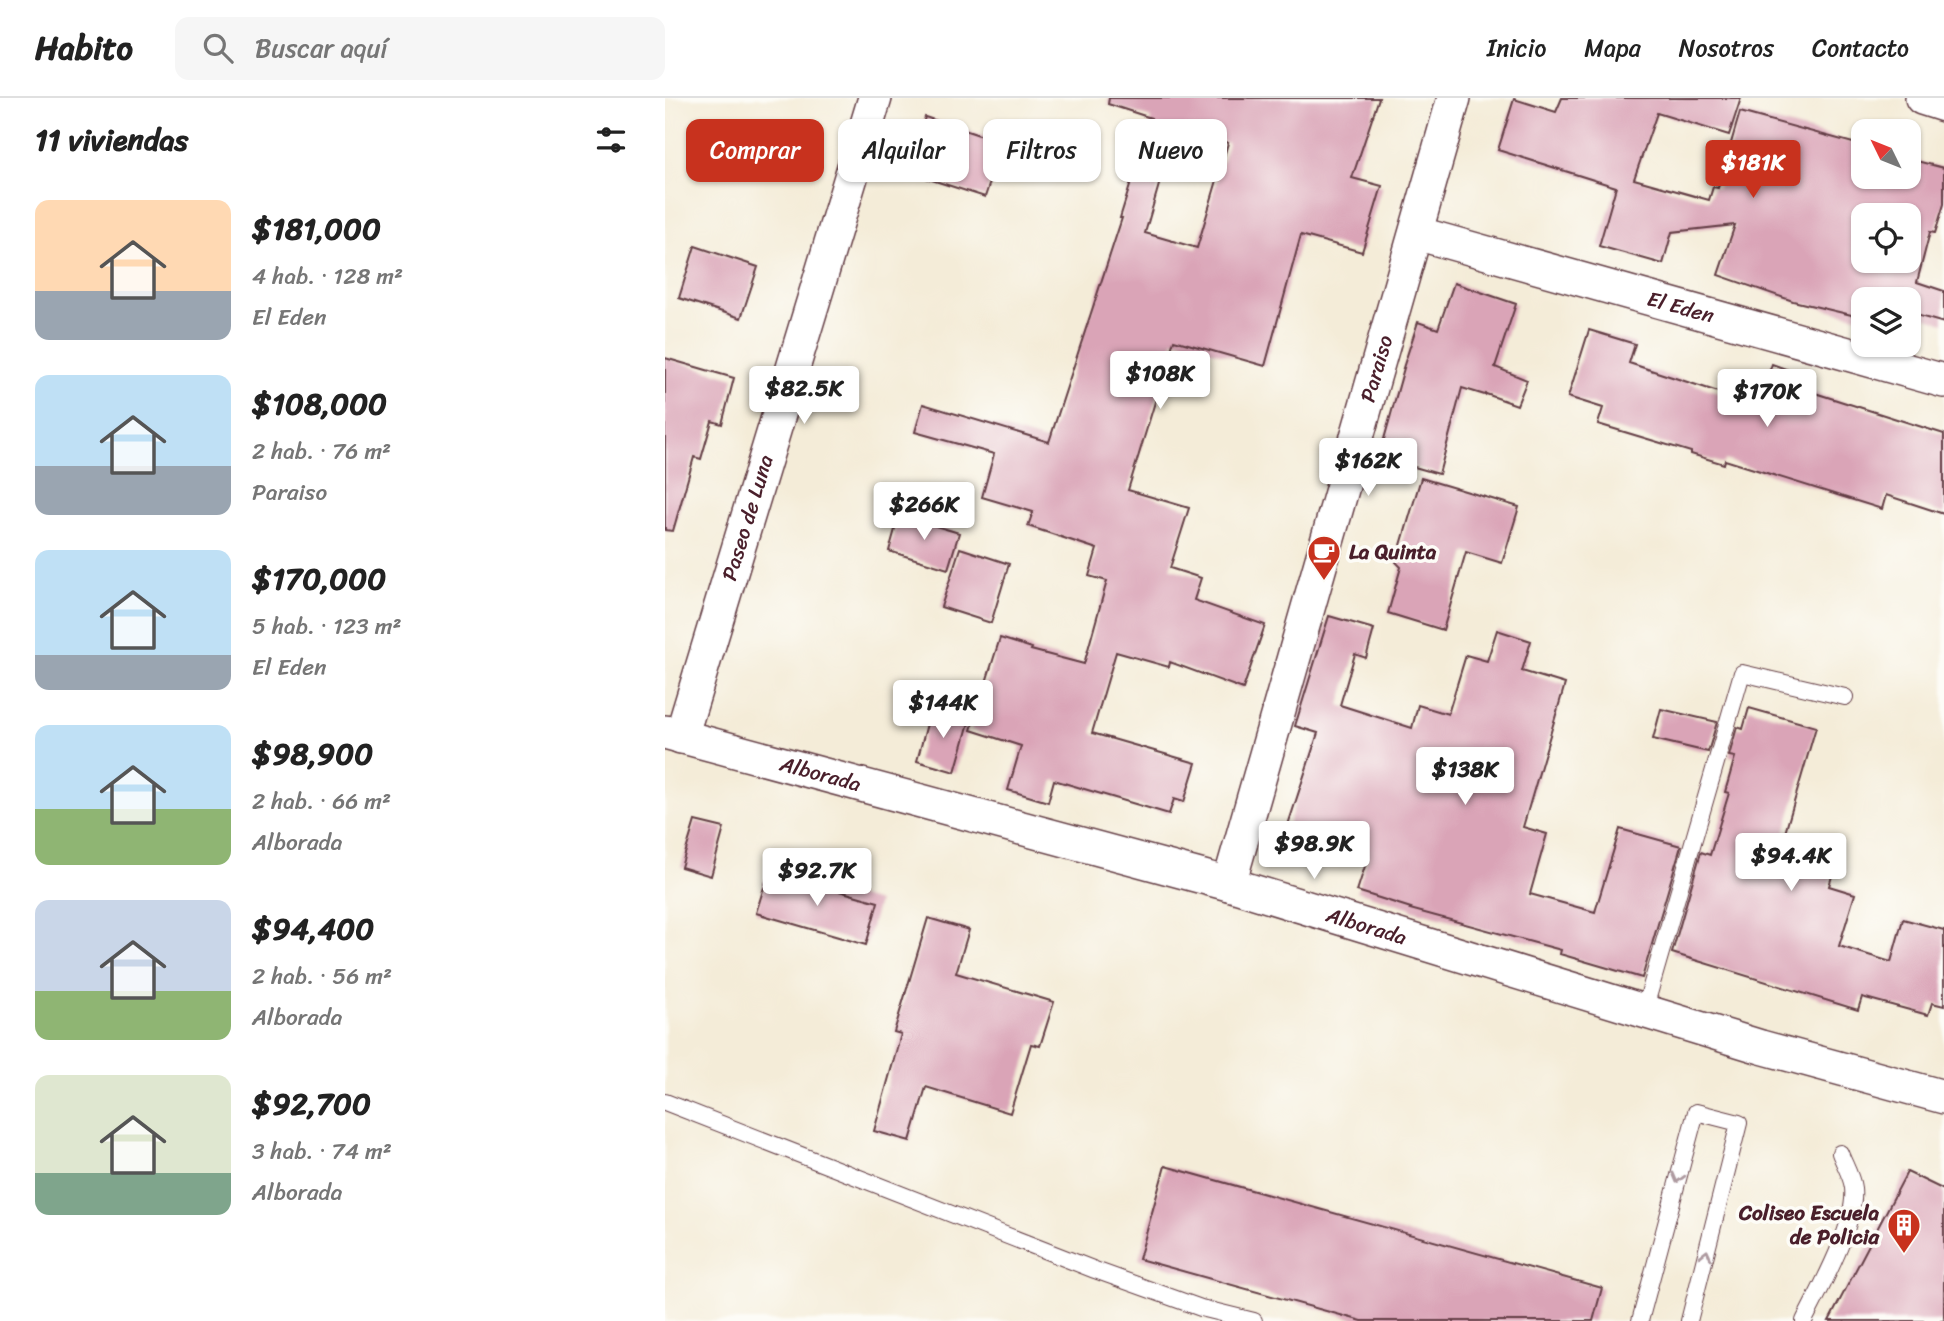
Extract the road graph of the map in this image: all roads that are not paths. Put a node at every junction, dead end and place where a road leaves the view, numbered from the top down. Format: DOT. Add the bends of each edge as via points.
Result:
graph roads {
  1 [pos="875,98"];
  2 [pos="1454,98"];
  3 [pos="1922,98"];
  4 [pos="1944,105"];
  5 [pos="1416,233"];
  6 [pos="1944,381"];
  7 [pos="1845,697"];
  8 [pos="673,735"];
  9 [pos="1229,884"];
  10 [pos="1644,1011"];
  11 [pos="1944,1097"];
  12 [pos="665,1102"];
  13 [pos="1840,1153"];
  14 [pos="1254,1321"];
  15 [pos="1640,1321"];
  16 [pos="1689,1321"];
  17 [pos="1804,1321"];
  1 -- 8 [label="street, Paseo de Luna"];
  2 -- 5 [label="street, Paraiso"];
  3 -- 4 [label="street"];
  5 -- 6 [label="street, El Eden"];
  5 -- 9 [label="street, Paraiso"];
  7 -- 10 [label="lane" via="1742,673"];
  8 -- 9 [label="street, Alborada"];
  9 -- 10 [label="street, Alborada"];
  10 -- 11 [label="street, Alborada"];
  12 -- 14 [label="lane" via="1107,1274 1201,1308"];
  13 -- 17 [label="lane" via="1853,1186 1853,1209"];
  16 -- 15 [label="lane, one-way" via="1739,1123 1696,1112"];
}
